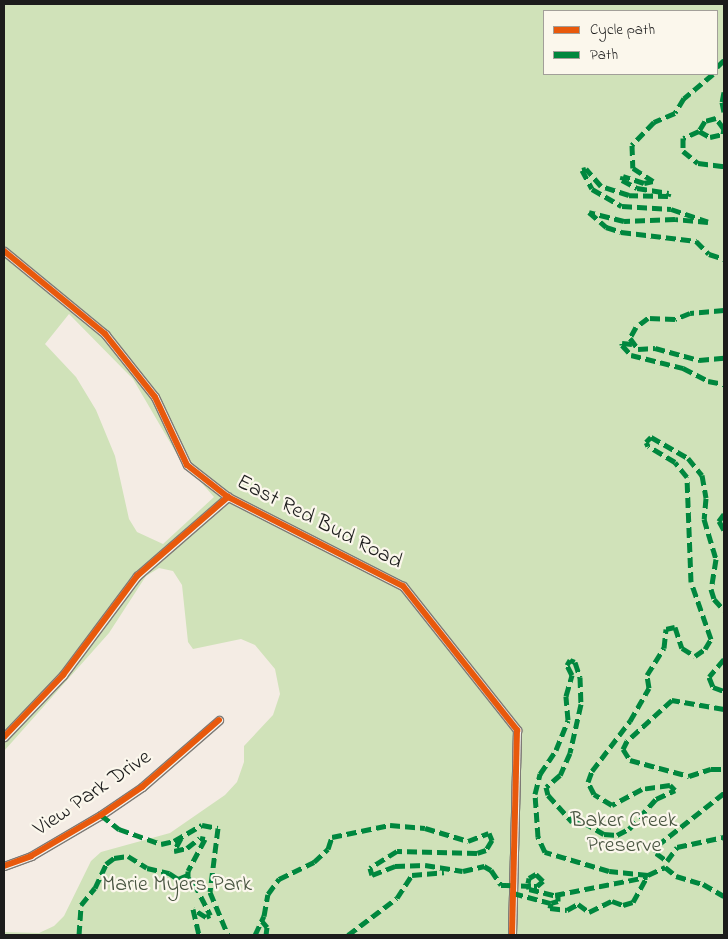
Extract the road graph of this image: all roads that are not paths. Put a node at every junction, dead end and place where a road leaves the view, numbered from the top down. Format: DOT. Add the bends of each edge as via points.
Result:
graph roads {
  1 [pos="4,251"];
  2 [pos="228,497"];
  3 [pos="219,720"];
  4 [pos="4,737"];
  5 [pos="4,866"];
  6 [pos="512,935"];
  1 -- 2 [label="street, East Red Bud Road" via="105,334 155,397 187,465"];
  2 -- 4 [label="street" via="137,576 63,675"];
  2 -- 6 [label="street, East Red Bud Road" via="403,586 516,730"];
  3 -- 5 [label="street, View Park Drive" via="142,787 101,816 31,856"];
}
